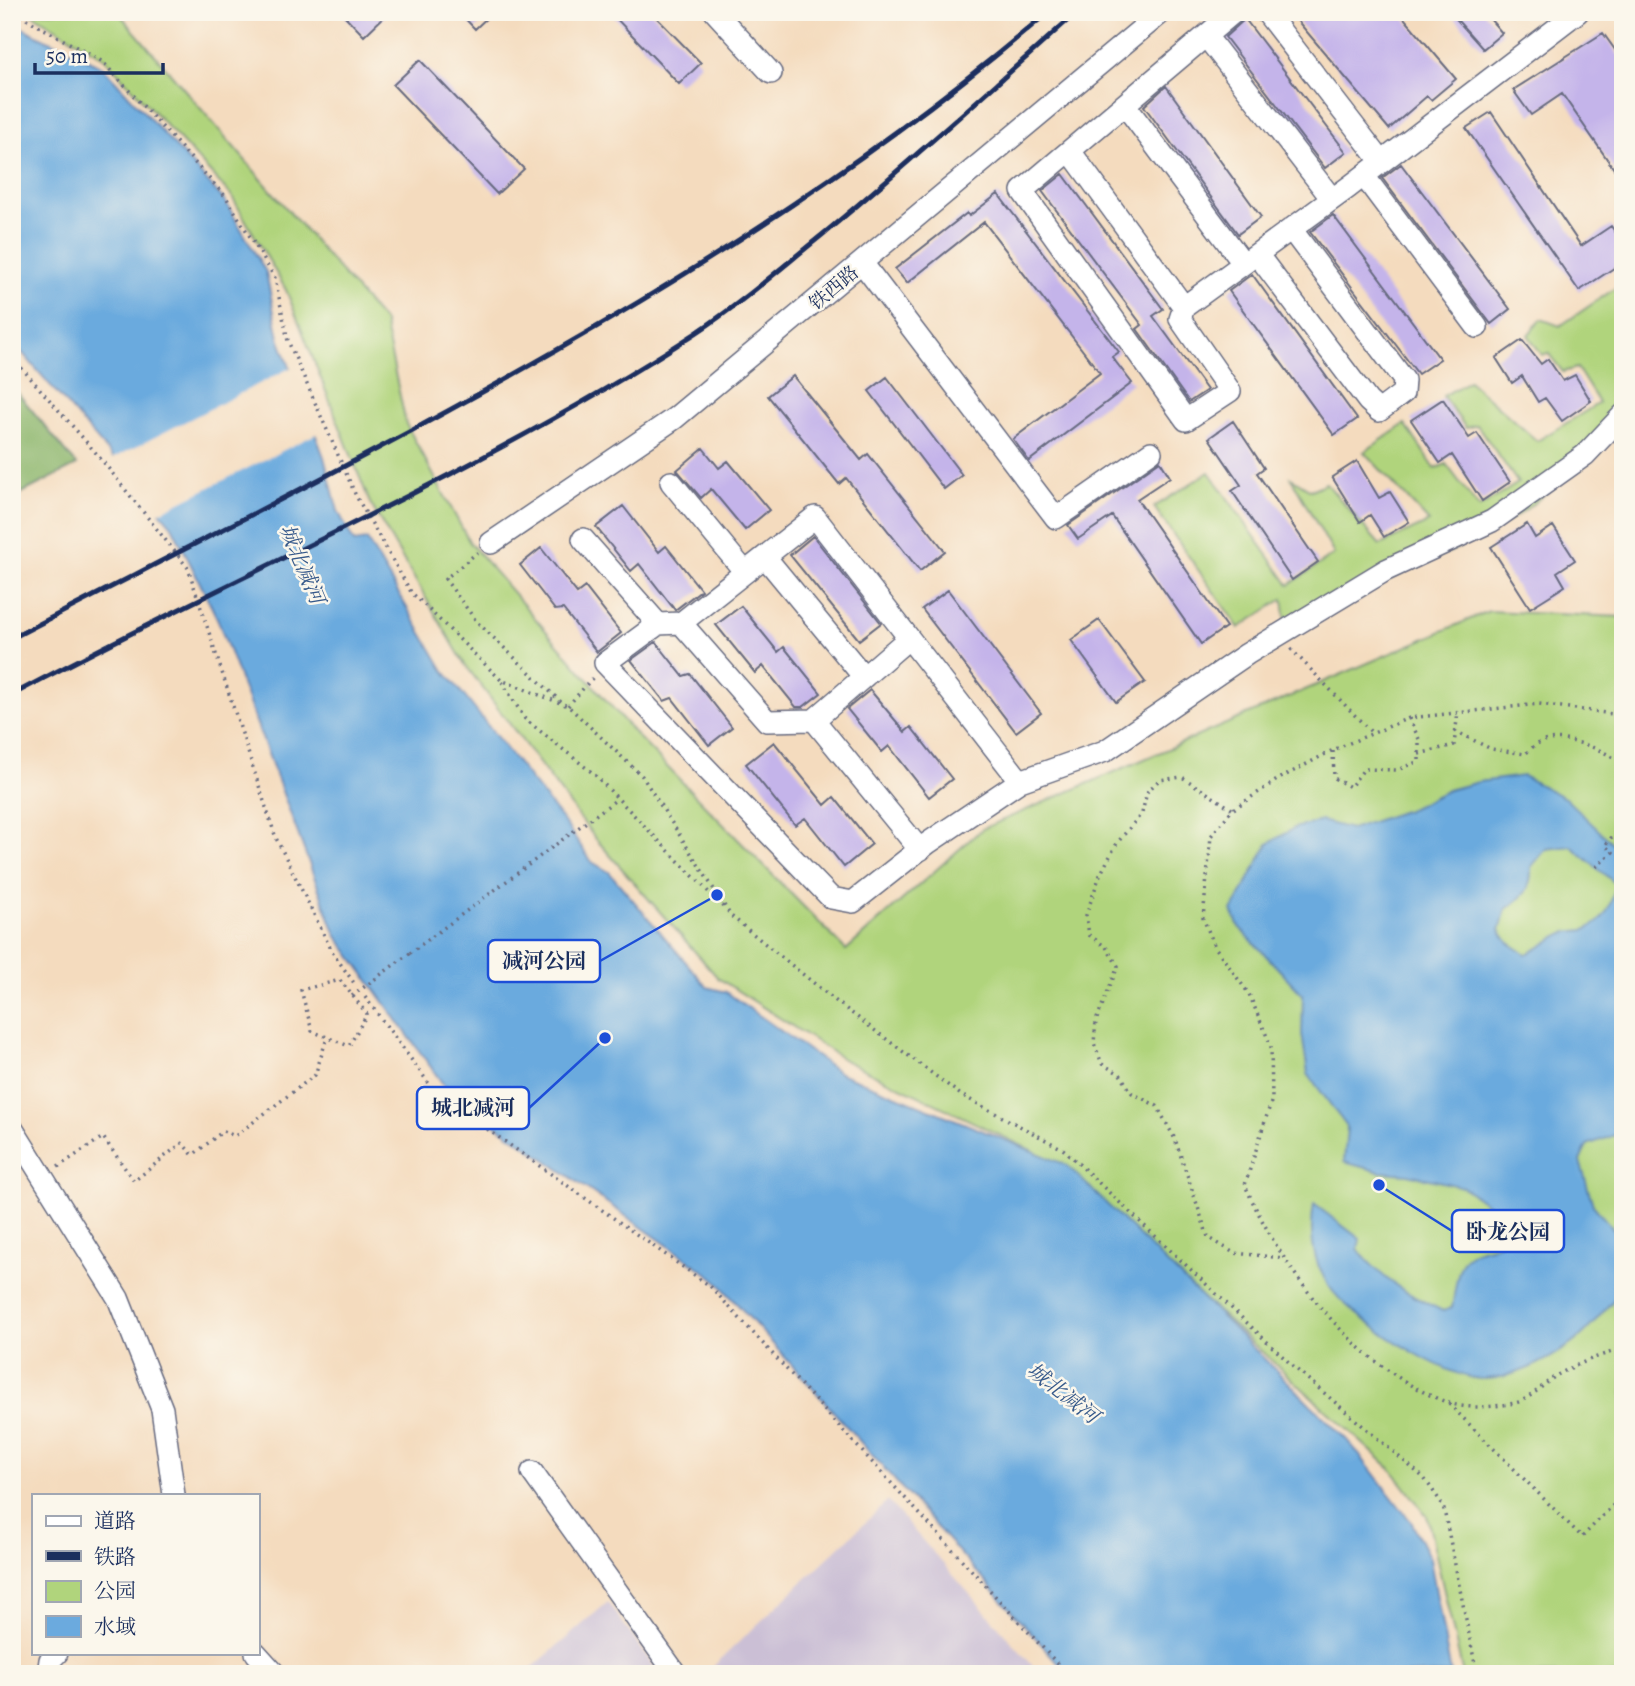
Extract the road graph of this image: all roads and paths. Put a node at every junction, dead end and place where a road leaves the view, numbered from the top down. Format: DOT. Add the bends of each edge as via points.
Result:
graph roads {
  1 [pos="14,12"];
  2 [pos="715,12"];
  3 [pos="1162,12"];
  4 [pos="1234,12"];
  5 [pos="1266,12"];
  6 [pos="1578,12"];
  7 [pos="1206,36"];
  8 [pos="771,74"];
  9 [pos="1125,105"];
  10 [pos="1070,151"];
  11 [pos="1382,162"];
  12 [pos="1364,176"];
  13 [pos="1332,199"];
  14 [pos="1291,229"];
  15 [pos="1250,259"];
  16 [pos="863,264"];
  17 [pos="1184,307"];
  18 [pos="1477,327"];
  19 [pos="12,357"];
  20 [pos="1621,421"];
  21 [pos="1151,452"];
  22 [pos="671,482"];
  23 [pos="583,539"];
  24 [pos="491,544"];
  25 [pos="765,557"];
  26 [pos="459,564"];
  27 [pos="745,572"];
  28 [pos="681,623"];
  29 [pos="657,624"];
  30 [pos="1282,634"];
  31 [pos="909,638"];
  32 [pos="606,663"];
  33 [pos="864,677"];
  34 [pos="501,680"];
  35 [pos="566,706"];
  36 [pos="1458,711"];
  37 [pos="1409,718"];
  38 [pos="814,720"];
  39 [pos="1623,720"];
  40 [pos="1455,731"];
  41 [pos="1372,733"];
  42 [pos="1333,750"];
  43 [pos="1419,754"];
  44 [pos="1623,765"];
  45 [pos="1020,781"];
  46 [pos="617,799"];
  47 [pos="1232,810"];
  48 [pos="1623,822"];
  49 [pos="920,850"];
  50 [pos="1596,867"];
  51 [pos="731,916"];
  52 [pos="355,983"];
  53 [pos="352,996"];
  54 [pos="365,997"];
  55 [pos="327,1038"];
  56 [pos="12,1128"];
  57 [pos="44,1177"];
  58 [pos="1283,1258"];
  59 [pos="1623,1349"];
  60 [pos="1447,1403"];
  61 [pos="532,1472"];
  62 [pos="174,1494"];
  63 [pos="1623,1495"];
  64 [pos="56,1654"];
  65 [pos="257,1654"];
  66 [pos="48,1674"];
  67 [pos="275,1674"];
  68 [pos="676,1674"];
  69 [pos="1067,1674"];
  70 [pos="1477,1674"];
  1 -- 34 [label="path" via="103,62 226,197 275,278 288,341 356,496 411,592"];
  2 -- 8 [label="street"];
  3 -- 16 [label="street, 铁西路"];
  4 -- 7 [label="street"];
  5 -- 11 [label="street"];
  6 -- 11 [label="street"];
  7 -- 9 [label="street"];
  7 -- 13 [label="street"];
  9 -- 10 [label="street"];
  9 -- 15 [label="street"];
  10 -- 17 [label="street"];
  10 -- 17 [label="street" via="1022,191 1186,420 1230,391 1180,319"];
  11 -- 12 [label="street"];
  12 -- 13 [label="street"];
  12 -- 18 [label="street"];
  13 -- 14 [label="street"];
  14 -- 15 [label="street"];
  14 -- 15 [label="street" via="1404,380 1403,393 1379,411"];
  15 -- 17 [label="street"];
  16 -- 21 [label="street" via="1056,518"];
  16 -- 24 [label="street, 铁西路" via="675,418"];
  19 -- 52 [label="path" via="188,568 276,838 333,953"];
  20 -- 30 [label="street" via="1585,455 1492,521 1386,570"];
  22 -- 27 [label="street"];
  23 -- 29 [label="street"];
  25 -- 27 [label="street"];
  25 -- 31 [label="street" via="815,517"];
  25 -- 33 [label="street"];
  26 -- 35 [label="path" via="445,579 477,622"];
  27 -- 28 [label="street"];
  28 -- 29 [label="street"];
  28 -- 38 [label="street" via="767,721"];
  29 -- 32 [label="street"];
  30 -- 41 [label="path" via="1290,649"];
  30 -- 45 [label="street" via="1105,751"];
  31 -- 33 [label="street"];
  31 -- 45 [label="street"];
  32 -- 35 [label="path"];
  32 -- 49 [label="street" via="831,898 853,902"];
  33 -- 38 [label="street"];
  34 -- 35 [label="path"];
  34 -- 46 [label="path" via="525,719 594,774"];
  35 -- 51 [label="path" via="642,776"];
  36 -- 37 [label="path"];
  36 -- 39 [label="path" via="1539,704 1613,714"];
  36 -- 40 [label="path"];
  37 -- 41 [label="path"];
  37 -- 43 [label="path" via="1419,739"];
  38 -- 49 [label="street"];
  40 -- 43 [label="path" via="1454,745"];
  40 -- 44 [label="path" via="1491,749 1525,754 1540,742 1573,740 1613,755"];
  41 -- 42 [label="path"];
  42 -- 43 [label="path" via="1334,778 1350,786 1364,769 1397,770 1419,761"];
  42 -- 47 [label="path"];
  45 -- 49 [label="street"];
  46 -- 51 [label="path"];
  46 -- 53 [label="path, bridge"];
  47 -- 58 [label="path" via="1211,836 1203,918 1215,947 1249,994 1271,1046 1272,1099 1245,1185"];
  47 -- 58 [label="path" via="1182,777 1159,780 1147,792 1142,813 1117,843 1086,915 1089,935 1106,947 1118,966 1096,1021 1094,1043 1102,1064 1120,1074 1132,1093 1157,1107 1175,1139 1208,1237 1234,1254"];
  48 -- 50 [label="path" via="1605,846 1613,852"];
  51 -- 70 [label="path" via="961,1094 1063,1149 1296,1369 1424,1478 1443,1505"];
  53 -- 55 [label="path" via="368,1014 349,1046"];
  53 -- 55 [label="path" via="340,980 301,990 312,1031"];
  54 -- 69 [label="path" via="436,1093 710,1286"];
  55 -- 57 [label="path" via="315,1075 235,1136 223,1130 193,1154 182,1143 134,1181 103,1137"];
  56 -- 57 [label="street"];
  57 -- 62 [label="street" via="118,1298 162,1409"];
  58 -- 60 [label="path" via="1336,1323 1388,1371"];
  59 -- 60 [label="path" via="1558,1375 1519,1403 1475,1408"];
  60 -- 63 [label="path" via="1582,1537"];
  61 -- 68 [label="street"];
  64 -- 66 [label="street"];
  65 -- 67 [label="street"];
}
